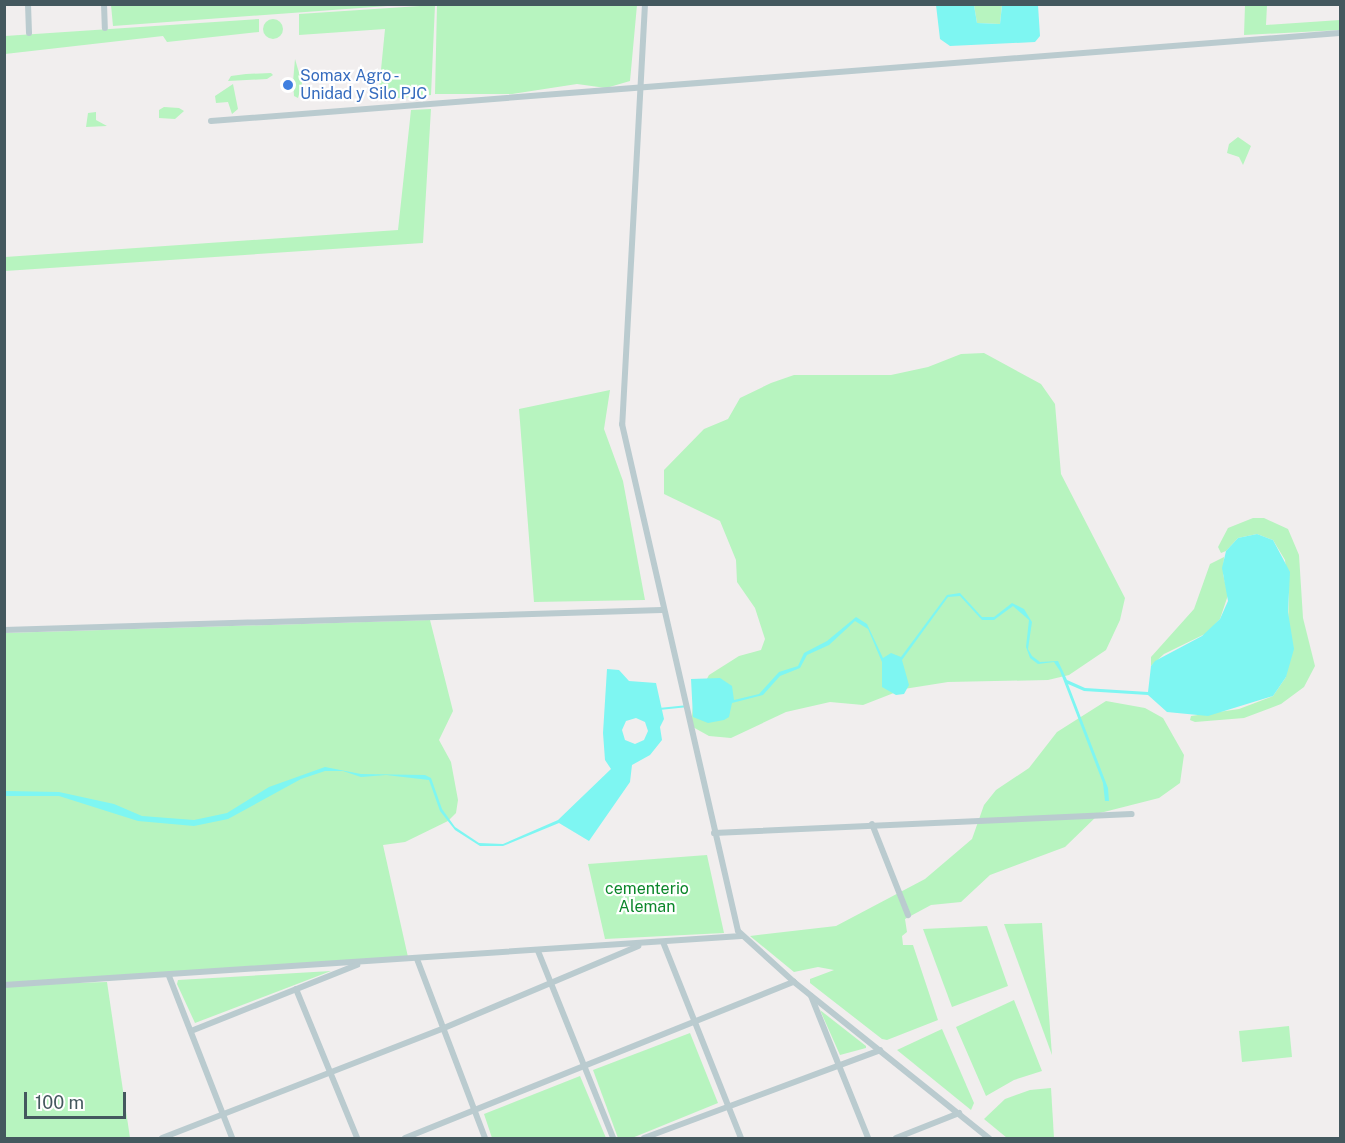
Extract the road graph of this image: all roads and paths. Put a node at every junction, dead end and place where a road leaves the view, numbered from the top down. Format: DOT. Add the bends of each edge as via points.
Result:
graph roads {
  1 [pos="28,4"];
  2 [pos="104,4"];
  3 [pos="645,4"];
  4 [pos="105,28"];
  5 [pos="29,33"];
  6 [pos="1341,33"];
  7 [pos="639,88"];
  8 [pos="211,121"];
  9 [pos="662,610"];
  10 [pos="4,630"];
  11 [pos="1132,814"];
  12 [pos="873,824"];
  13 [pos="714,832"];
  14 [pos="908,915"];
  15 [pos="741,936"];
  16 [pos="663,942"];
  17 [pos="644,943"];
  18 [pos="538,951"];
  19 [pos="417,959"];
  20 [pos="362,962"];
  21 [pos="169,976"];
  22 [pos="551,982"];
  23 [pos="794,982"];
  24 [pos="4,985"];
  25 [pos="296,989"];
  26 [pos="810,995"];
  27 [pos="695,1023"];
  28 [pos="444,1028"];
  29 [pos="190,1031"];
  30 [pos="880,1050"];
  31 [pos="838,1065"];
  32 [pos="585,1068"];
  33 [pos="330,1072"];
  34 [pos="728,1104"];
  35 [pos="475,1111"];
  36 [pos="959,1113"];
  37 [pos="223,1115"];
  38 [pos="162,1138"];
  39 [pos="232,1138"];
  40 [pos="357,1138"];
  41 [pos="405,1138"];
  42 [pos="486,1138"];
  43 [pos="613,1138"];
  44 [pos="644,1138"];
  45 [pos="741,1138"];
  46 [pos="868,1138"];
  47 [pos="896,1138"];
  48 [pos="989,1138"];
  1 -- 5 [label="street"];
  2 -- 4 [label="street"];
  3 -- 7 [label="street"];
  6 -- 7 [label="street"];
  7 -- 8 [label="street"];
  7 -- 9 [label="street" via="622,424"];
  9 -- 10 [label="street"];
  9 -- 13 [label="street"];
  11 -- 12 [label="street"];
  12 -- 13 [label="street"];
  12 -- 14 [label="street"];
  13 -- 15 [label="street"];
  15 -- 16 [label="street"];
  15 -- 23 [label="street"];
  16 -- 17 [label="street"];
  16 -- 27 [label="street"];
  17 -- 18 [label="street"];
  17 -- 22 [label="street"];
  18 -- 19 [label="street"];
  18 -- 22 [label="street"];
  19 -- 20 [label="street"];
  19 -- 28 [label="street"];
  20 -- 21 [label="street"];
  20 -- 25 [label="street"];
  21 -- 24 [label="street"];
  21 -- 29 [label="street"];
  22 -- 28 [label="street"];
  22 -- 32 [label="street"];
  23 -- 26 [label="street"];
  23 -- 27 [label="street"];
  25 -- 29 [label="street"];
  25 -- 33 [label="street"];
  26 -- 30 [label="street"];
  26 -- 31 [label="street"];
  27 -- 32 [label="street"];
  27 -- 34 [label="street"];
  28 -- 33 [label="street"];
  28 -- 35 [label="street"];
  29 -- 37 [label="street"];
  30 -- 31 [label="street"];
  30 -- 36 [label="street"];
  31 -- 34 [label="street"];
  31 -- 46 [label="street"];
  32 -- 35 [label="street"];
  32 -- 43 [label="street"];
  33 -- 37 [label="street"];
  33 -- 40 [label="street"];
  34 -- 44 [label="street"];
  34 -- 45 [label="street"];
  35 -- 41 [label="street"];
  35 -- 42 [label="street"];
  36 -- 47 [label="street"];
  36 -- 48 [label="street"];
  37 -- 38 [label="street"];
  37 -- 39 [label="street"];
}
